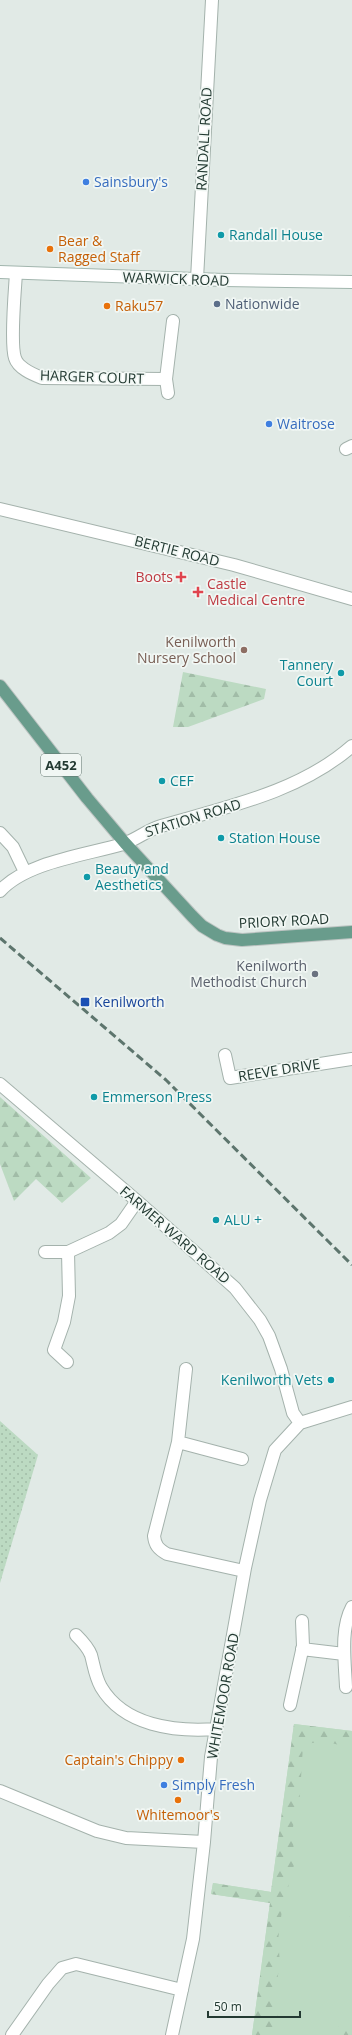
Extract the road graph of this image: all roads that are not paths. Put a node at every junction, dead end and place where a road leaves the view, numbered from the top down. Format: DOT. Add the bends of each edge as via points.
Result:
graph roads {
  1 [pos="212,0"];
  2 [pos="0,272"];
  3 [pos="16,273"];
  4 [pos="197,279"];
  5 [pos="352,282"];
  6 [pos="173,321"];
  7 [pos="166,379"];
  8 [pos="168,393"];
  9 [pos="0,509"];
  10 [pos="352,598"];
  11 [pos="0,686"];
  12 [pos="352,746"];
  13 [pos="0,833"];
  14 [pos="125,843"];
  15 [pos="25,872"];
  16 [pos="0,891"];
  17 [pos="352,932"];
  18 [pos="225,1055"];
  19 [pos="352,1059"];
  20 [pos="0,1084"];
  21 [pos="137,1201"];
  22 [pos="45,1252"];
  23 [pos="68,1252"];
  24 [pos="67,1362"];
  25 [pos="186,1369"];
  26 [pos="352,1406"];
  27 [pos="300,1424"];
  28 [pos="178,1442"];
  29 [pos="242,1459"];
  30 [pos="244,1571"];
  31 [pos="352,1607"];
  32 [pos="302,1621"];
  33 [pos="76,1635"];
  34 [pos="302,1649"];
  35 [pos="344,1654"];
  36 [pos="346,1687"];
  37 [pos="290,1705"];
  38 [pos="216,1730"];
  39 [pos="0,1792"];
  40 [pos="204,1842"];
  41 [pos="182,1990"];
  42 [pos="12,2035"];
  43 [pos="172,2035"];
  1 -- 4 [label="street, RANDALL ROAD"];
  2 -- 3 [label="street, WARWICK ROAD"];
  3 -- 4 [label="street, WARWICK ROAD"];
  3 -- 7 [label="street, HARGER COURT" via="13,344 15,358 31,374 42,378"];
  4 -- 5 [label="street, WARWICK ROAD"];
  6 -- 7 [label="street"];
  7 -- 8 [label="street"];
  9 -- 10 [label="street, BERTIE ROAD" via="227,563"];
  11 -- 14 [label="main road, A452"];
  12 -- 14 [label="street, STATION ROAD" via="327,765 298,780 228,808 145,831"];
  13 -- 15 [label="street" via="13,847"];
  14 -- 15 [label="street, STATION ROAD"];
  14 -- 17 [label="main road, PRIORY ROAD / A452" via="202,926 225,938 259,940"];
  15 -- 16 [label="street, STATION ROAD" via="7,883"];
  18 -- 19 [label="street, REEVE DRIVE" via="230,1078"];
  20 -- 21 [label="street, FARMER WARD ROAD"];
  21 -- 23 [label="street" via="121,1224"];
  21 -- 27 [label="street, FARMER WARD ROAD" via="229,1282 260,1320 276,1352 293,1413"];
  22 -- 23 [label="street"];
  23 -- 24 [label="street" via="70,1296 64,1322 50,1348"];
  25 -- 28 [label="street"];
  26 -- 27 [label="street, WHITEMOOR ROAD"];
  27 -- 30 [label="street, WHITEMOOR ROAD" via="275,1450 260,1500"];
  28 -- 29 [label="street"];
  28 -- 30 [label="street" via="154,1536 155,1544 167,1554"];
  30 -- 38 [label="street, WHITEMOOR ROAD"];
  31 -- 35 [label="street" via="347,1616"];
  32 -- 34 [label="street"];
  33 -- 38 [label="street" via="91,1654 94,1672 101,1688 127,1715 148,1724"];
  34 -- 35 [label="street"];
  34 -- 37 [label="street"];
  35 -- 36 [label="street"];
  38 -- 40 [label="street, WHITEMOOR ROAD" via="211,1757"];
  39 -- 40 [label="street" via="97,1831 126,1838"];
  40 -- 41 [label="street, WHITEMOOR ROAD" via="193,1939"];
  41 -- 42 [label="street" via="76,1964 62,1968 57,1973"];
  41 -- 43 [label="street, WHITEMOOR ROAD"];
}
